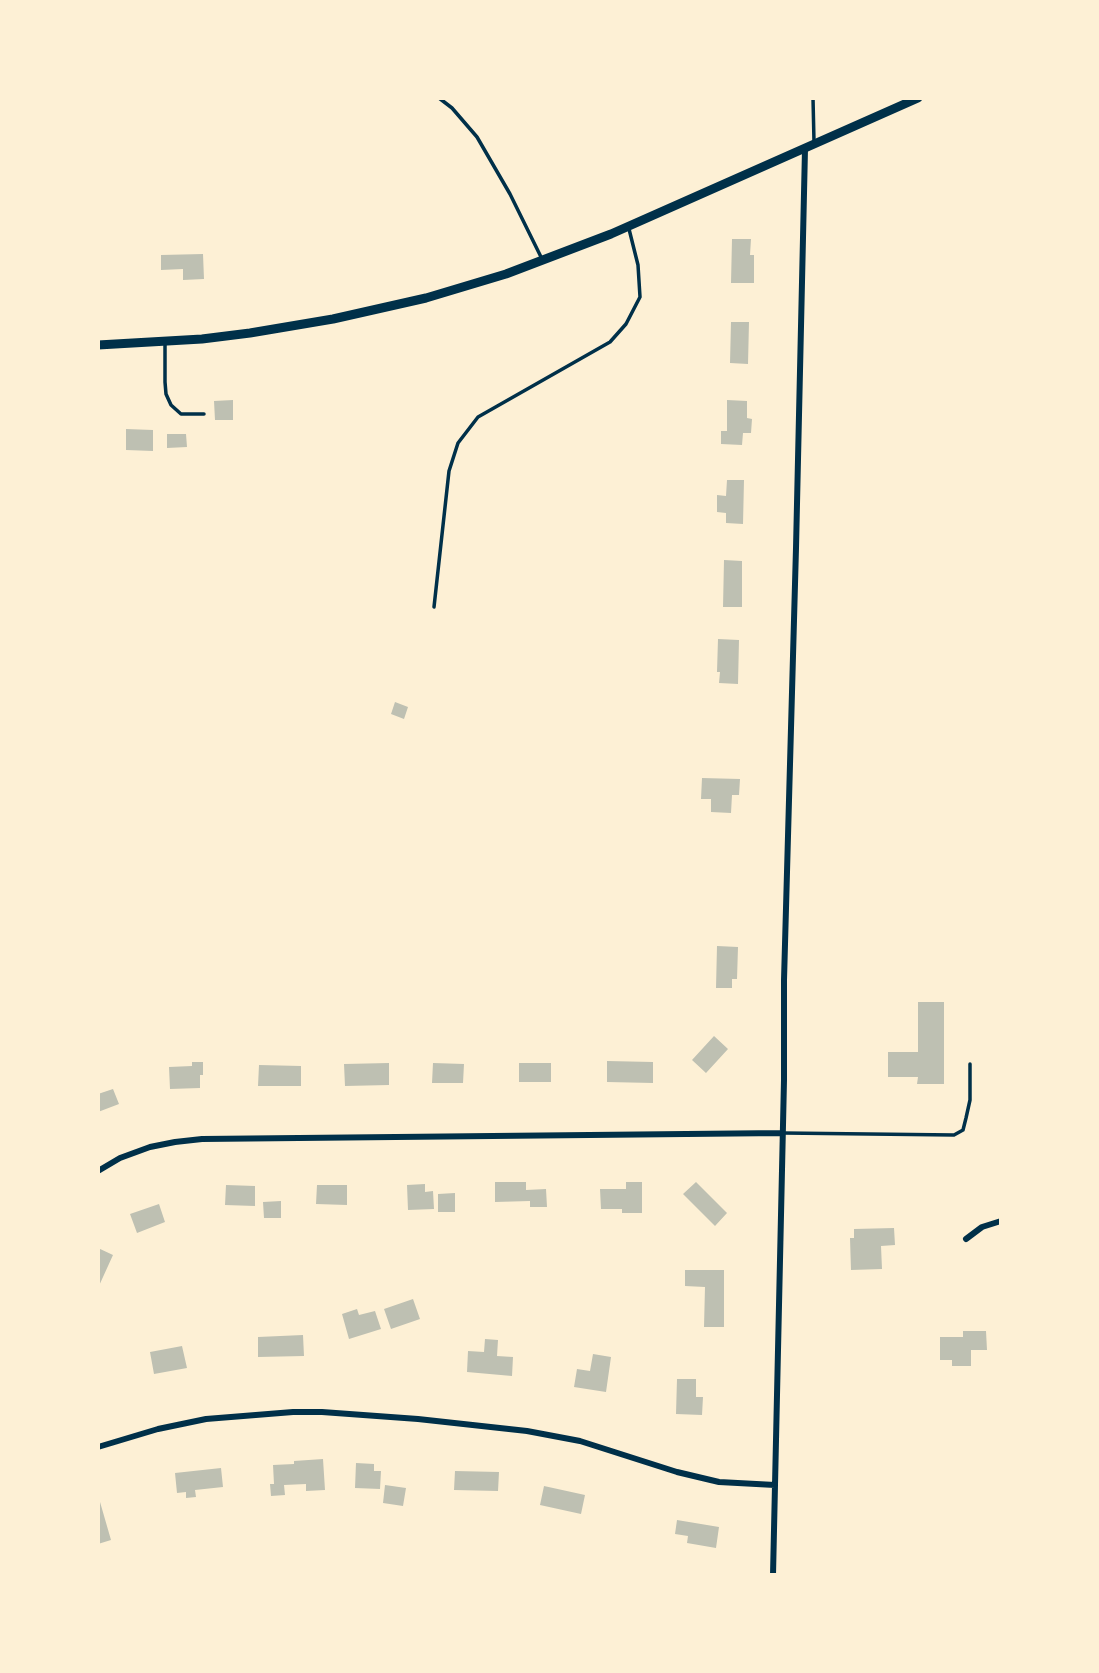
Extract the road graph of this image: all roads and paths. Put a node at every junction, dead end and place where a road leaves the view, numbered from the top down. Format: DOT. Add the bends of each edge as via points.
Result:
graph roads {
  1 [pos="439,98"];
  2 [pos="813,98"];
  3 [pos="918,98"];
  4 [pos="810,146"];
  5 [pos="629,226"];
  6 [pos="542,259"];
  7 [pos="166,341"];
  8 [pos="98,345"];
  9 [pos="204,414"];
  10 [pos="435,607"];
  11 [pos="970,1064"];
  12 [pos="783,1133"];
  13 [pos="101,1169"];
  14 [pos="1001,1221"];
  15 [pos="966,1239"];
  16 [pos="98,1447"];
  17 [pos="775,1485"];
  18 [pos="774,1575"];
  1 -- 6 [label="lane" via="477,137"];
  2 -- 4 [label="lane"];
  3 -- 4 [label="main road"];
  4 -- 5 [label="main road"];
  4 -- 12 [label="street"];
  5 -- 6 [label="main road"];
  5 -- 10 [label="lane" via="639,265 640,297 626,324 610,342 478,417 457,443 449,471"];
  6 -- 7 [label="main road" via="506,274 385,308 250,333"];
  7 -- 8 [label="main road"];
  7 -- 9 [label="lane" via="165,382 171,405 181,414"];
  11 -- 12 [label="lane" via="966,1118 963,1130 954,1135"];
  12 -- 13 [label="street" via="202,1139 150,1147"];
  12 -- 17 [label="street"];
  14 -- 15 [label="street"];
  16 -- 17 [label="street" via="206,1419 322,1412 527,1431 580,1441 727,1483"];
  17 -- 18 [label="street"];
}
